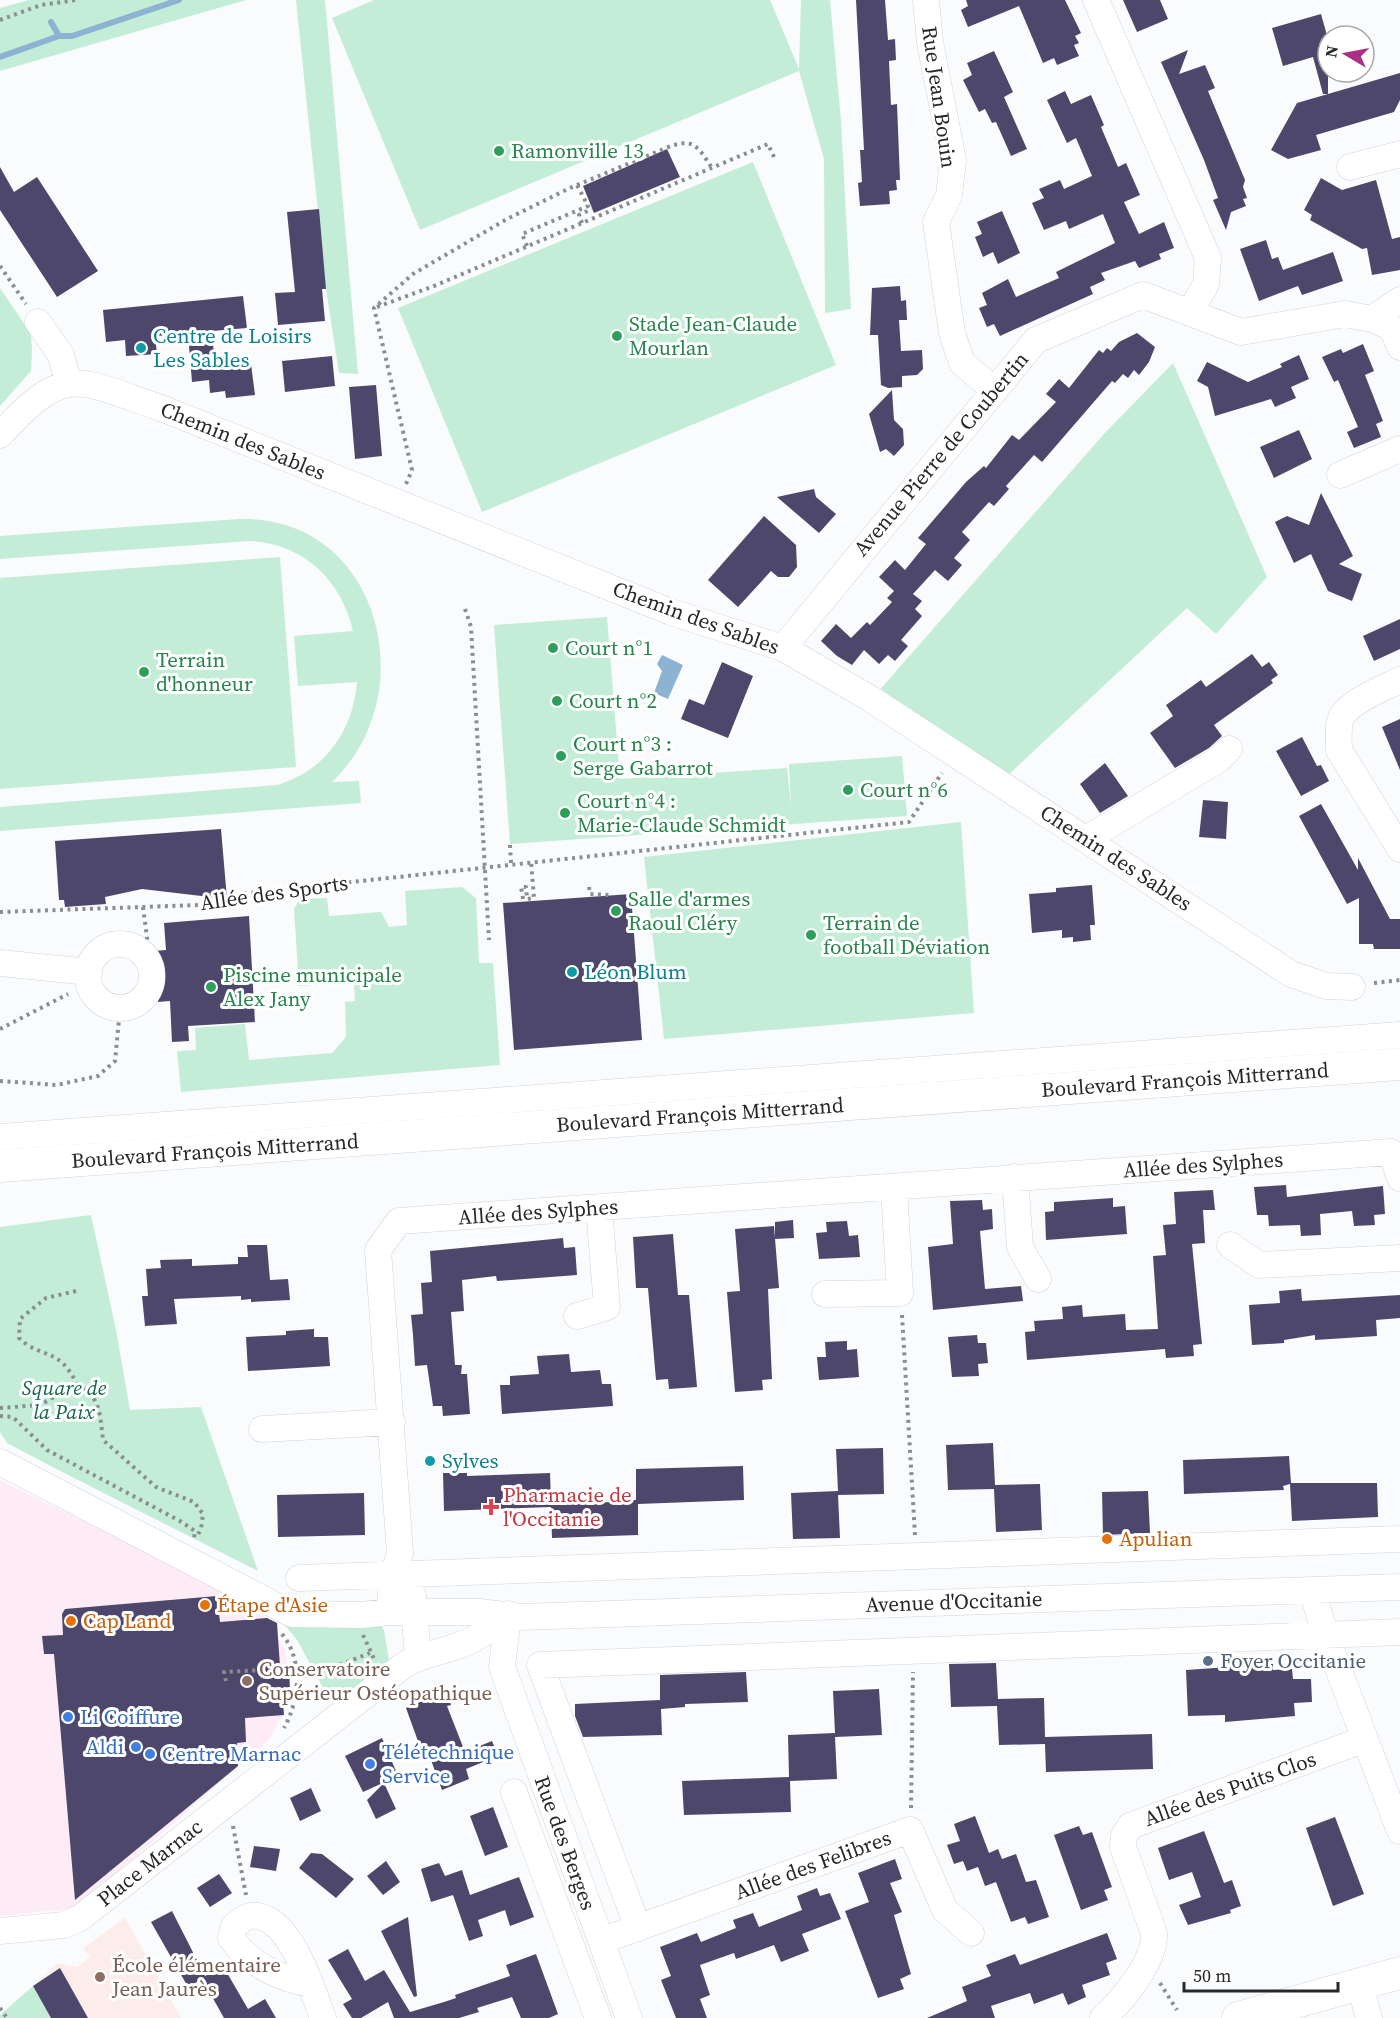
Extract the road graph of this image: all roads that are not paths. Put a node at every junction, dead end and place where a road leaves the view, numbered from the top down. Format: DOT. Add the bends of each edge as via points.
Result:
graph roads {
  1 [pos="926,0"];
  2 [pos="1096,0"];
  3 [pos="1400,154"];
  4 [pos="1350,167"];
  5 [pos="1400,300"];
  6 [pos="1191,311"];
  7 [pos="1372,319"];
  8 [pos="38,322"];
  9 [pos="1400,347"];
  10 [pos="68,382"];
  11 [pos="993,389"];
  12 [pos="6,433"];
  13 [pos="1400,449"];
  14 [pos="1340,475"];
  15 [pos="783,648"];
  16 [pos="1400,680"];
  17 [pos="1229,749"];
  18 [pos="1086,839"];
  19 [pos="1400,849"];
  20 [pos="0,963"];
  21 [pos="89,972"];
  22 [pos="1352,987"];
  23 [pos="1400,1035"];
  24 [pos="1400,1064"];
  25 [pos="0,1137"];
  26 [pos="0,1166"];
  27 [pos="1016,1177"];
  28 [pos="1400,1178"];
  29 [pos="894,1187"];
  30 [pos="599,1208"];
  31 [pos="1230,1245"];
  32 [pos="1400,1258"];
  33 [pos="1038,1279"];
  34 [pos="825,1294"];
  35 [pos="577,1316"];
  36 [pos="392,1422"];
  37 [pos="262,1429"];
  38 [pos="0,1462"];
  39 [pos="1400,1539"];
  40 [pos="401,1568"];
  41 [pos="299,1578"];
  42 [pos="1400,1587"];
  43 [pos="1312,1590"];
  44 [pos="389,1612"];
  45 [pos="415,1612"];
  46 [pos="508,1614"];
  47 [pos="1400,1632"];
  48 [pos="1325,1634"];
  49 [pos="450,1649"];
  50 [pos="418,1656"];
  51 [pos="540,1665"];
  52 [pos="502,1667"];
  53 [pos="1365,1739"];
  54 [pos="514,1792"];
  55 [pos="1400,1831"];
  56 [pos="638,1928"];
  57 [pos="0,1931"];
  58 [pos="971,1933"];
  59 [pos="601,1941"];
  60 [pos="1400,1973"];
  61 [pos="310,1984"];
  62 [pos="1359,1985"];
  63 [pos="323,2018"];
  64 [pos="598,2018"];
  65 [pos="629,2018"];
  66 [pos="1103,2018"];
  67 [pos="1238,2018"];
  68 [pos="1369,2018"];
  1 -- 11 [label="street, Rue Jean Bouin" via="930,42 953,160 949,195 936,222 952,333 963,363"];
  2 -- 6 [label="street" via="1208,258 1206,284"];
  3 -- 4 [label="street"];
  5 -- 7 [label="street"];
  6 -- 7 [label="street, Avenue Pierre de Coubertin" via="1240,332 1345,314"];
  6 -- 11 [label="street, Avenue Pierre de Coubertin" via="1143,295 1036,340"];
  7 -- 9 [label="street, Avenue Pierre de Coubertin" via="1392,328"];
  8 -- 10 [label="street" via="61,355"];
  10 -- 12 [label="street" via="53,387 31,403"];
  10 -- 15 [label="street, Chemin des Sables" via="87,383 154,412 213,424 672,612"];
  11 -- 15 [label="street, Avenue Pierre de Coubertin"];
  13 -- 14 [label="street"];
  15 -- 18 [label="street, Chemin des Sables" via="871,699"];
  16 -- 19 [label="street" via="1365,697 1342,716 1339,736 1340,750"];
  17 -- 18 [label="street" via="1218,760"];
  18 -- 22 [label="street, Chemin des Sables" via="1291,974 1326,986"];
  20 -- 21 [label="street"];
  21 -- 21 [label="street" via="90,989 98,999 120,1009 143,999 152,976 142,953 119,944 97,954"];
  23 -- 25 [label="street"];
  24 -- 26 [label="main road, Boulevard François Mitterrand"];
  27 -- 28 [label="street, Allée des Sylphes" via="1391,1152"];
  27 -- 29 [label="street, Allée des Sylphes"];
  27 -- 33 [label="street" via="1020,1247"];
  29 -- 30 [label="street, Allée des Sylphes"];
  29 -- 34 [label="street" via="900,1293"];
  30 -- 35 [label="street" via="607,1307"];
  30 -- 36 [label="street, Allée des Sylphes" via="399,1221 378,1250"];
  31 -- 32 [label="street" via="1259,1265"];
  36 -- 37 [label="street"];
  36 -- 40 [label="street, Allée des Sylphes"];
  38 -- 44 [label="street, Avenue d'Occitanie" via="275,1607 300,1615"];
  39 -- 40 [label="street" via="913,1558"];
  40 -- 41 [label="street"];
  40 -- 44 [label="street, Allée des Sylphes"];
  40 -- 45 [label="street, Allée des Sylphes"];
  42 -- 43 [label="street, Avenue d'Occitanie"];
  43 -- 46 [label="street, Avenue d'Occitanie" via="521,1617"];
  43 -- 48 [label="street"];
  44 -- 45 [label="street, Avenue d'Occitanie"];
  45 -- 46 [label="street, Avenue d'Occitanie"];
  45 -- 50 [label="street"];
  46 -- 49 [label="street" via="484,1633"];
  46 -- 52 [label="street"];
  47 -- 48 [label="street"];
  48 -- 51 [label="street"];
  48 -- 53 [label="street"];
  49 -- 50 [label="street"];
  49 -- 52 [label="street" via="473,1652"];
  50 -- 57 [label="street, Place Marnac" via="282,1747 229,1801 80,1918 64,1925"];
  51 -- 52 [label="street"];
  51 -- 56 [label="street"];
  52 -- 59 [label="street, Rue des Berges"];
  53 -- 55 [label="street"];
  53 -- 66 [label="street, Allée des Puits Clos" via="1130,1826 1123,1847 1154,1933 1155,1946 1146,1964"];
  54 -- 64 [label="street, Rue des Berges"];
  56 -- 58 [label="street, Allée des Felibres" via="910,1830 945,1910"];
  56 -- 59 [label="street, Allée des Felibres"];
  59 -- 65 [label="street, Rue des Berges"];
  60 -- 62 [label="main road"];
  61 -- 61 [label="street" via="287,1980 241,1952 231,1938 234,1926 250,1916 264,1919 291,1941"];
  61 -- 63 [label="street"];
  62 -- 67 [label="main road"];
  62 -- 68 [label="street"];
}
